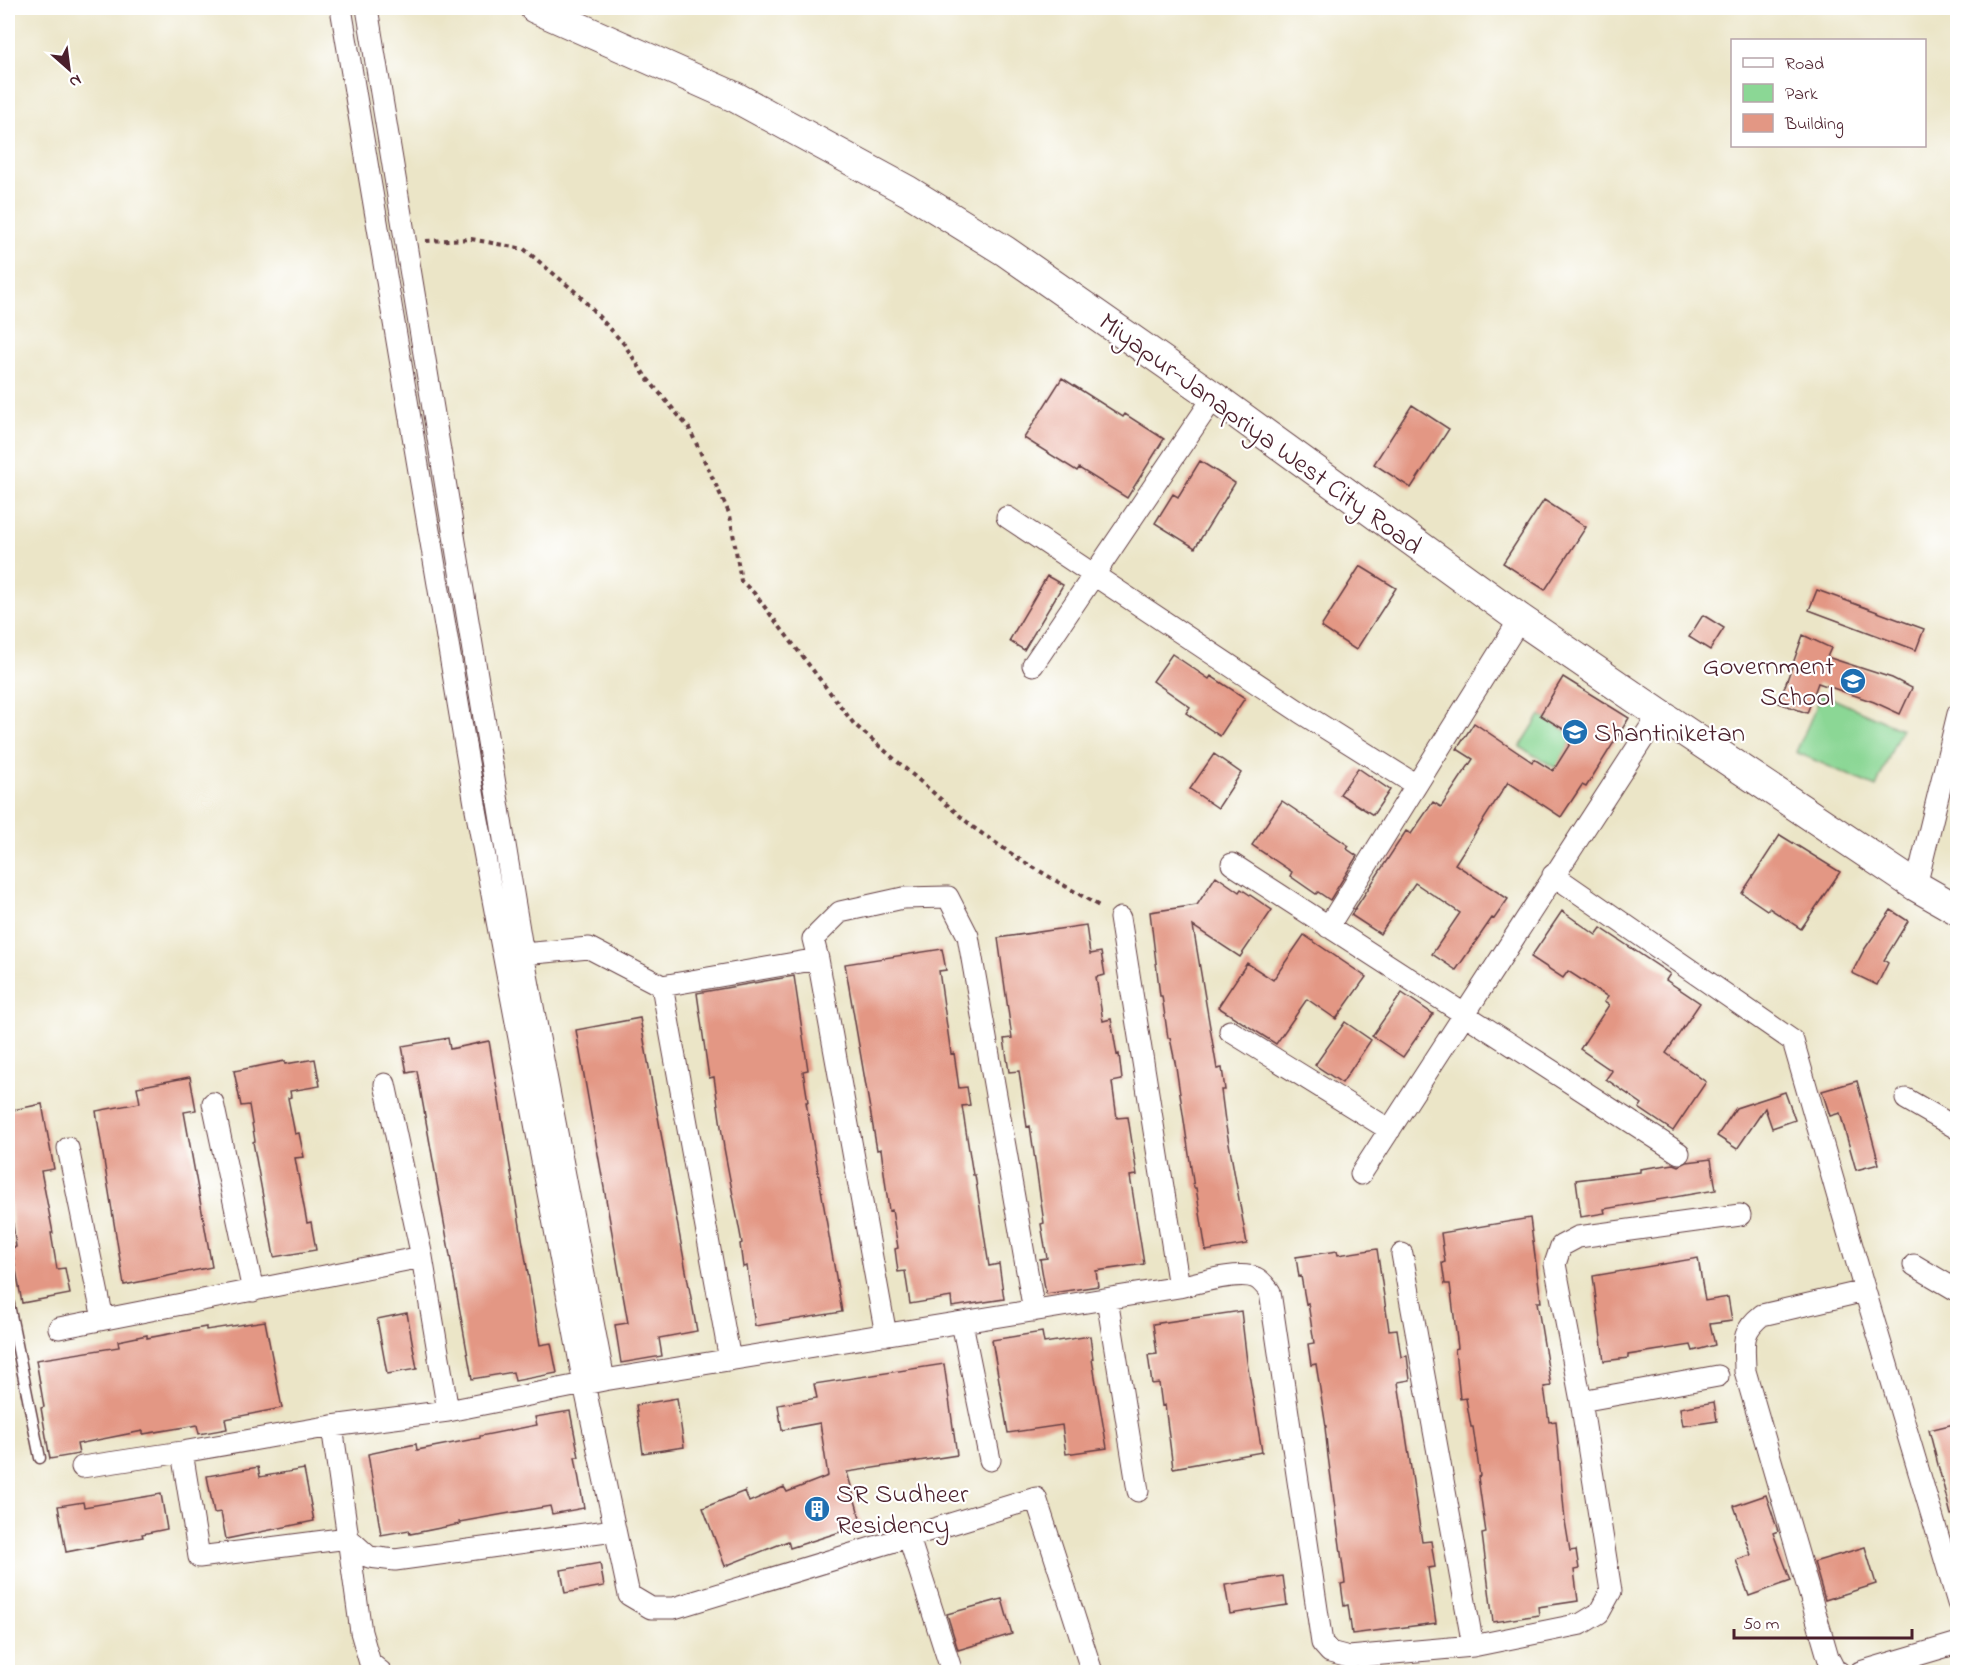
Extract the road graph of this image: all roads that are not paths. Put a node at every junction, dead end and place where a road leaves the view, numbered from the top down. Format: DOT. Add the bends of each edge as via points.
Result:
graph roads {
  1 [pos="341,8"];
  2 [pos="368,8"];
  3 [pos="535,8"];
  4 [pos="1214,397"];
  5 [pos="1007,516"];
  6 [pos="1094,574"];
  7 [pos="1520,619"];
  8 [pos="1033,665"];
  9 [pos="1659,714"];
  10 [pos="1958,714"];
  11 [pos="1416,785"];
  12 [pos="1232,864"];
  13 [pos="1553,875"];
  14 [pos="1917,886"];
  15 [pos="1958,910"];
  16 [pos="1120,918"];
  17 [pos="1328,927"];
  18 [pos="523,954"];
  19 [pos="818,959"];
  20 [pos="662,986"];
  21 [pos="1464,1015"];
  22 [pos="1230,1031"];
  23 [pos="385,1084"];
  24 [pos="1906,1099"];
  25 [pos="213,1103"];
  26 [pos="1958,1129"];
  27 [pos="1390,1130"];
  28 [pos="68,1148"];
  29 [pos="1679,1153"];
  30 [pos="1360,1174"];
  31 [pos="1740,1215"];
  32 [pos="1402,1254"];
  33 [pos="422,1257"];
  34 [pos="1914,1265"];
  35 [pos="1179,1287"];
  36 [pos="253,1291"];
  37 [pos="1864,1291"];
  38 [pos="1958,1291"];
  39 [pos="1107,1299"];
  40 [pos="8,1300"];
  41 [pos="1034,1311"];
  42 [pos="103,1319"];
  43 [pos="962,1323"];
  44 [pos="59,1328"];
  45 [pos="886,1335"];
  46 [pos="730,1360"];
  47 [pos="1718,1376"];
  48 [pos="594,1382"];
  49 [pos="1581,1401"];
  50 [pos="448,1411"];
  51 [pos="332,1426"];
  52 [pos="182,1452"];
  53 [pos="39,1458"];
  54 [pos="990,1460"];
  55 [pos="82,1467"];
  56 [pos="1138,1491"];
  57 [pos="614,1530"];
  58 [pos="348,1538"];
  59 [pos="909,1538"];
  60 [pos="1958,1603"];
  61 [pos="1958,1643"];
  62 [pos="1473,1646"];
  63 [pos="381,1672"];
  64 [pos="952,1672"];
  65 [pos="1092,1672"];
  66 [pos="1839,1672"];
  67 [pos="1860,1672"];
  1 -- 48 [label="street" via="475,804"];
  2 -- 18 [label="street"];
  3 -- 4 [label="street, Miyapur-Janapriya West City Road" via="735,97 908,191 1005,251"];
  4 -- 6 [label="street"];
  4 -- 7 [label="street, Miyapur-Janapriya West City Road"];
  5 -- 6 [label="street"];
  6 -- 8 [label="street"];
  6 -- 11 [label="street"];
  7 -- 9 [label="street, Miyapur-Janapriya West City Road"];
  7 -- 11 [label="street"];
  9 -- 13 [label="street"];
  9 -- 14 [label="street, Miyapur-Janapriya West City Road"];
  10 -- 14 [label="street"];
  11 -- 17 [label="street"];
  12 -- 17 [label="street"];
  13 -- 21 [label="street"];
  13 -- 37 [label="street" via="1793,1041"];
  14 -- 15 [label="street, Miyapur-Janapriya West City Road"];
  16 -- 35 [label="street"];
  17 -- 21 [label="street"];
  18 -- 20 [label="street" via="589,948"];
  18 -- 48 [label="street"];
  19 -- 20 [label="street"];
  19 -- 41 [label="street" via="813,939 840,912 903,898 948,897 968,936"];
  19 -- 45 [label="street"];
  20 -- 46 [label="street"];
  21 -- 27 [label="street"];
  21 -- 29 [label="street"];
  22 -- 27 [label="street"];
  23 -- 33 [label="street"];
  24 -- 26 [label="street"];
  25 -- 36 [label="street"];
  27 -- 30 [label="street"];
  28 -- 42 [label="street"];
  31 -- 49 [label="street" via="1578,1237 1561,1246 1555,1264"];
  32 -- 62 [label="street"];
  33 -- 36 [label="street"];
  33 -- 50 [label="street"];
  34 -- 38 [label="street"];
  35 -- 39 [label="street"];
  35 -- 62 [label="street" via="1241,1275 1261,1281 1270,1292 1322,1643 1330,1652 1348,1657"];
  36 -- 42 [label="street"];
  37 -- 60 [label="street"];
  37 -- 66 [label="street" via="1762,1315 1750,1324 1745,1337 1745,1371 1828,1657"];
  39 -- 41 [label="street"];
  39 -- 56 [label="street"];
  40 -- 53 [label="lane"];
  41 -- 43 [label="street"];
  42 -- 44 [label="street"];
  43 -- 45 [label="street"];
  43 -- 54 [label="street"];
  45 -- 46 [label="street"];
  46 -- 48 [label="street"];
  47 -- 49 [label="street"];
  48 -- 50 [label="street"];
  48 -- 57 [label="street"];
  49 -- 62 [label="street" via="1611,1591 1599,1613 1581,1624"];
  50 -- 51 [label="street"];
  51 -- 52 [label="street"];
  51 -- 58 [label="street"];
  52 -- 55 [label="street"];
  52 -- 58 [label="street" via="199,1557"];
  57 -- 58 [label="street" via="395,1560 369,1557"];
  57 -- 59 [label="street" via="629,1595 651,1608 674,1608"];
  58 -- 63 [label="street" via="361,1632 370,1663"];
  59 -- 64 [label="street"];
  59 -- 65 [label="street" via="1036,1498"];
  61 -- 67 [label="street"];
}
